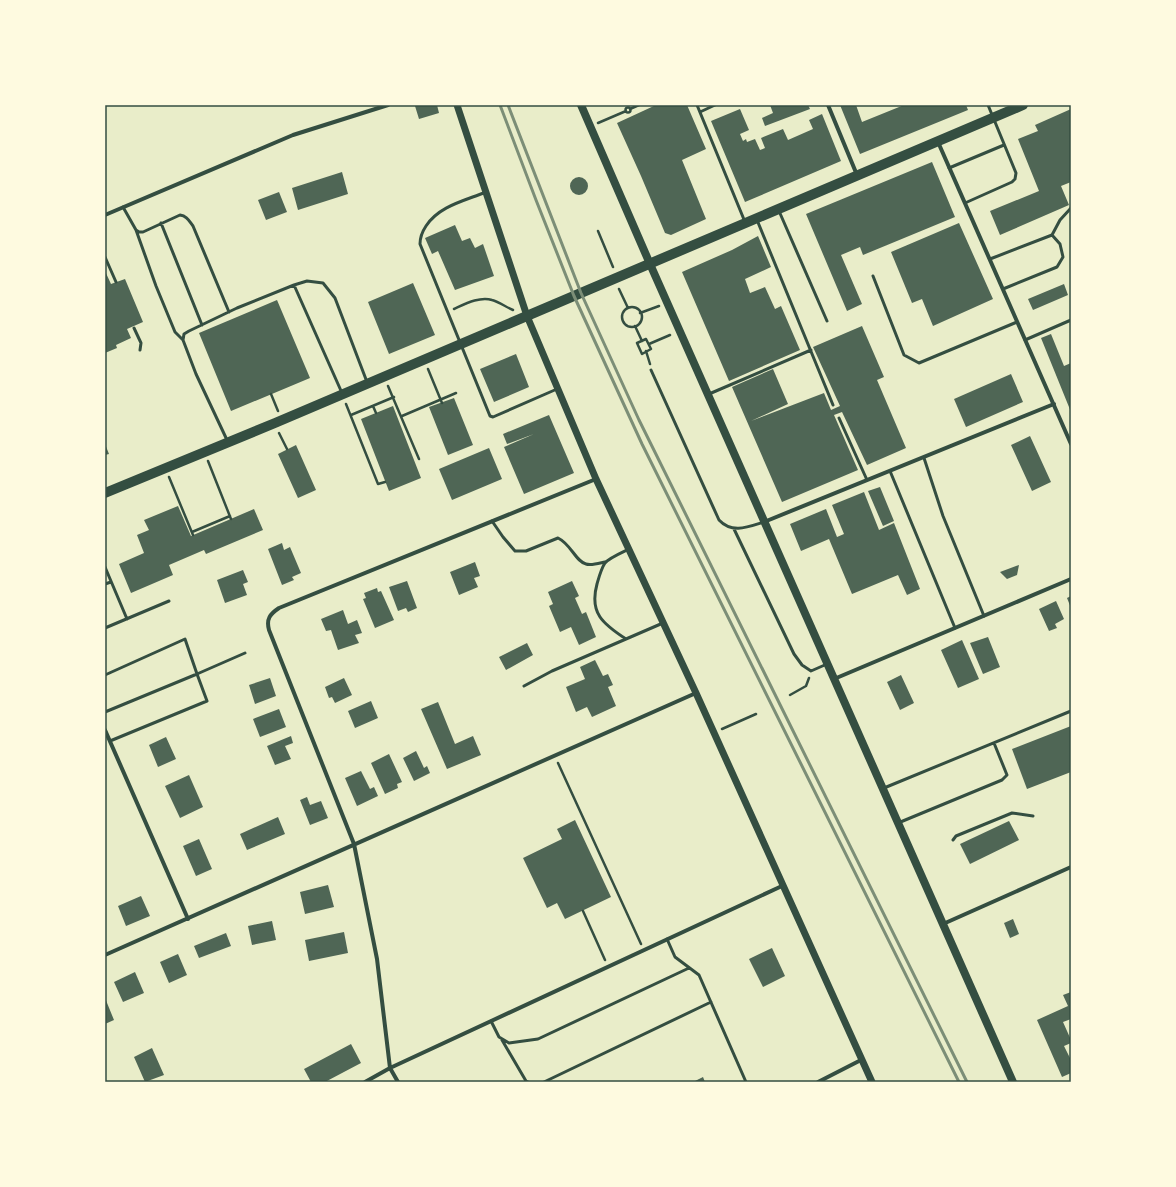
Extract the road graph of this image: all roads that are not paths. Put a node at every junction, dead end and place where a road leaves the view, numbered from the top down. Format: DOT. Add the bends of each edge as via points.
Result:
graph roads {
  1 [pos="388,105"];
  2 [pos="457,105"];
  3 [pos="581,105"];
  4 [pos="697,105"];
  5 [pos="715,105"];
  6 [pos="828,105"];
  7 [pos="988,105"];
  8 [pos="1023,105"];
  9 [pos="700,112"];
  10 [pos="993,118"];
  11 [pos="937,142"];
  12 [pos="1004,145"];
  13 [pos="949,168"];
  14 [pos="857,176"];
  15 [pos="486,192"];
  16 [pos="965,203"];
  17 [pos="123,207"];
  18 [pos="1071,208"];
  19 [pos="778,209"];
  20 [pos="105,215"];
  21 [pos="756,219"];
  22 [pos="161,223"];
  23 [pos="746,223"];
  24 [pos="136,230"];
  25 [pos="1052,235"];
  26 [pos="105,257"];
  27 [pos="990,259"];
  28 [pos="650,264"];
  29 [pos="873,276"];
  30 [pos="116,282"];
  31 [pos="294,285"];
  32 [pos="1003,289"];
  33 [pos="229,312"];
  34 [pos="527,316"];
  35 [pos="1071,320"];
  36 [pos="827,321"];
  37 [pos="1017,322"];
  38 [pos="202,325"];
  39 [pos="134,328"];
  40 [pos="183,340"];
  41 [pos="1025,340"];
  42 [pos="460,344"];
  43 [pos="140,350"];
  44 [pos="811,350"];
  45 [pos="651,370"];
  46 [pos="368,383"];
  47 [pos="558,389"];
  48 [pos="342,394"];
  49 [pos="708,395"];
  50 [pos="1054,404"];
  51 [pos="833,405"];
  52 [pos="839,418"];
  53 [pos="228,442"];
  54 [pos="1071,444"];
  55 [pos="924,458"];
  56 [pos="890,471"];
  57 [pos="596,479"];
  58 [pos="866,480"];
  59 [pos="105,493"];
  60 [pos="492,521"];
  61 [pos="764,522"];
  62 [pos="734,529"];
  63 [pos="629,549"];
  64 [pos="605,562"];
  65 [pos="105,567"];
  66 [pos="1071,579"];
  67 [pos="111,582"];
  68 [pos="105,584"];
  69 [pos="169,601"];
  70 [pos="984,616"];
  71 [pos="127,618"];
  72 [pos="663,622"];
  73 [pos="105,628"];
  74 [pos="955,628"];
  75 [pos="626,639"];
  76 [pos="245,653"];
  77 [pos="827,664"];
  78 [pos="197,674"];
  79 [pos="105,676"];
  80 [pos="833,679"];
  81 [pos="524,686"];
  82 [pos="696,693"];
  83 [pos="1071,711"];
  84 [pos="105,712"];
  85 [pos="105,732"];
  86 [pos="110,741"];
  87 [pos="994,743"];
  88 [pos="883,789"];
  89 [pos="1033,816"];
  90 [pos="898,823"];
  91 [pos="953,840"];
  92 [pos="354,844"];
  93 [pos="1071,868"];
  94 [pos="782,886"];
  95 [pos="188,919"];
  96 [pos="943,924"];
  97 [pos="668,939"];
  98 [pos="105,955"];
  99 [pos="688,968"];
  100 [pos="711,1002"];
  101 [pos="491,1021"];
  102 [pos="502,1039"];
  103 [pos="861,1060"];
  104 [pos="390,1068"];
  105 [pos="365,1082"];
  106 [pos="398,1082"];
  107 [pos="528,1082"];
  108 [pos="544,1082"];
  109 [pos="746,1082"];
  110 [pos="818,1082"];
  111 [pos="872,1082"];
  112 [pos="1013,1082"];
  1 -- 17 [label="street" via="293,135"];
  2 -- 15 [label="street"];
  3 -- 28 [label="main road"];
  4 -- 9 [label="lane"];
  5 -- 9 [label="lane"];
  6 -- 14 [label="street"];
  7 -- 10 [label="lane"];
  8 -- 10 [label="main road"];
  9 -- 23 [label="lane"];
  10 -- 11 [label="main road"];
  10 -- 12 [label="lane"];
  11 -- 13 [label="street"];
  11 -- 14 [label="main road"];
  12 -- 13 [label="lane"];
  12 -- 16 [label="lane" via="1016,173 1015,179"];
  13 -- 16 [label="street"];
  14 -- 19 [label="main road"];
  15 -- 34 [label="street"];
  15 -- 42 [label="lane" via="438,212 427,224 421,237 420,244"];
  16 -- 27 [label="street"];
  17 -- 20 [label="street"];
  17 -- 24 [label="lane"];
  18 -- 25 [label="lane" via="1060,220"];
  19 -- 21 [label="main road"];
  19 -- 36 [label="lane"];
  21 -- 23 [label="main road"];
  21 -- 44 [label="lane"];
  22 -- 24 [label="lane" via="143,232"];
  22 -- 33 [label="lane" via="180,215 187,218 193,226"];
  22 -- 38 [label="lane"];
  23 -- 28 [label="main road"];
  24 -- 40 [label="lane" via="175,332"];
  25 -- 27 [label="lane"];
  25 -- 32 [label="lane" via="1060,244 1063,257 1057,267"];
  26 -- 30 [label="lane"];
  27 -- 32 [label="street"];
  28 -- 34 [label="main road"];
  28 -- 49 [label="main road"];
  29 -- 37 [label="lane" via="904,355 919,363"];
  31 -- 33 [label="lane"];
  31 -- 46 [label="lane" via="317,281 329,289 335,298"];
  31 -- 48 [label="lane"];
  32 -- 37 [label="street"];
  33 -- 38 [label="lane"];
  34 -- 42 [label="main road"];
  34 -- 47 [label="street"];
  35 -- 41 [label="lane"];
  37 -- 41 [label="street"];
  38 -- 40 [label="lane" via="184,334"];
  39 -- 43 [label="lane"];
  40 -- 53 [label="lane"];
  41 -- 50 [label="street"];
  42 -- 46 [label="main road"];
  42 -- 47 [label="lane" via="490,416 493,417"];
  44 -- 49 [label="lane"];
  44 -- 51 [label="lane"];
  45 -- 62 [label="lane" via="719,520 724,526"];
  46 -- 48 [label="main road"];
  47 -- 57 [label="street"];
  48 -- 53 [label="main road"];
  49 -- 61 [label="main road"];
  50 -- 54 [label="street"];
  50 -- 55 [label="street"];
  52 -- 58 [label="lane"];
  53 -- 59 [label="main road"];
  55 -- 56 [label="street"];
  55 -- 70 [label="lane" via="943,516"];
  56 -- 58 [label="street"];
  56 -- 74 [label="lane"];
  57 -- 60 [label="street"];
  57 -- 63 [label="street"];
  58 -- 61 [label="street"];
  60 -- 64 [label="lane" via="515,551 526,551 558,538 572,550 580,562 587,565"];
  60 -- 92 [label="street" via="279,608 272,612 268,619 267,625"];
  61 -- 62 [label="lane"];
  61 -- 77 [label="main road"];
  62 -- 77 [label="lane" via="794,654 802,665 811,671"];
  63 -- 64 [label="lane"];
  63 -- 72 [label="street"];
  64 -- 75 [label="lane" via="595,590 594,605 600,617 612,630"];
  65 -- 67 [label="lane"];
  66 -- 70 [label="street"];
  67 -- 68 [label="lane"];
  67 -- 71 [label="lane"];
  69 -- 71 [label="lane"];
  70 -- 74 [label="street"];
  71 -- 73 [label="lane"];
  72 -- 75 [label="lane"];
  72 -- 82 [label="street"];
  74 -- 80 [label="street"];
  75 -- 81 [label="lane"];
  76 -- 78 [label="lane"];
  77 -- 80 [label="main road"];
  78 -- 79 [label="lane" via="185,639"];
  78 -- 84 [label="lane"];
  78 -- 86 [label="lane" via="207,701"];
  80 -- 88 [label="main road"];
  82 -- 92 [label="street"];
  82 -- 94 [label="street"];
  83 -- 87 [label="lane"];
  85 -- 86 [label="street"];
  86 -- 95 [label="street"];
  87 -- 88 [label="lane"];
  87 -- 90 [label="lane" via="1007,775 1002,780"];
  88 -- 90 [label="main road"];
  89 -- 91 [label="lane" via="1012,812 956,836"];
  90 -- 96 [label="main road"];
  92 -- 95 [label="street"];
  92 -- 104 [label="street" via="378,959"];
  93 -- 96 [label="street"];
  94 -- 97 [label="street"];
  94 -- 103 [label="street"];
  95 -- 98 [label="street"];
  96 -- 112 [label="main road"];
  97 -- 99 [label="lane" via="675,957"];
  97 -- 101 [label="street"];
  99 -- 100 [label="lane" via="699,975"];
  99 -- 102 [label="lane" via="538,1039 509,1043"];
  100 -- 108 [label="lane"];
  100 -- 109 [label="lane"];
  101 -- 102 [label="lane"];
  101 -- 104 [label="street"];
  102 -- 107 [label="lane"];
  103 -- 110 [label="street"];
  103 -- 111 [label="street"];
  104 -- 105 [label="street"];
  104 -- 106 [label="street"];
}
